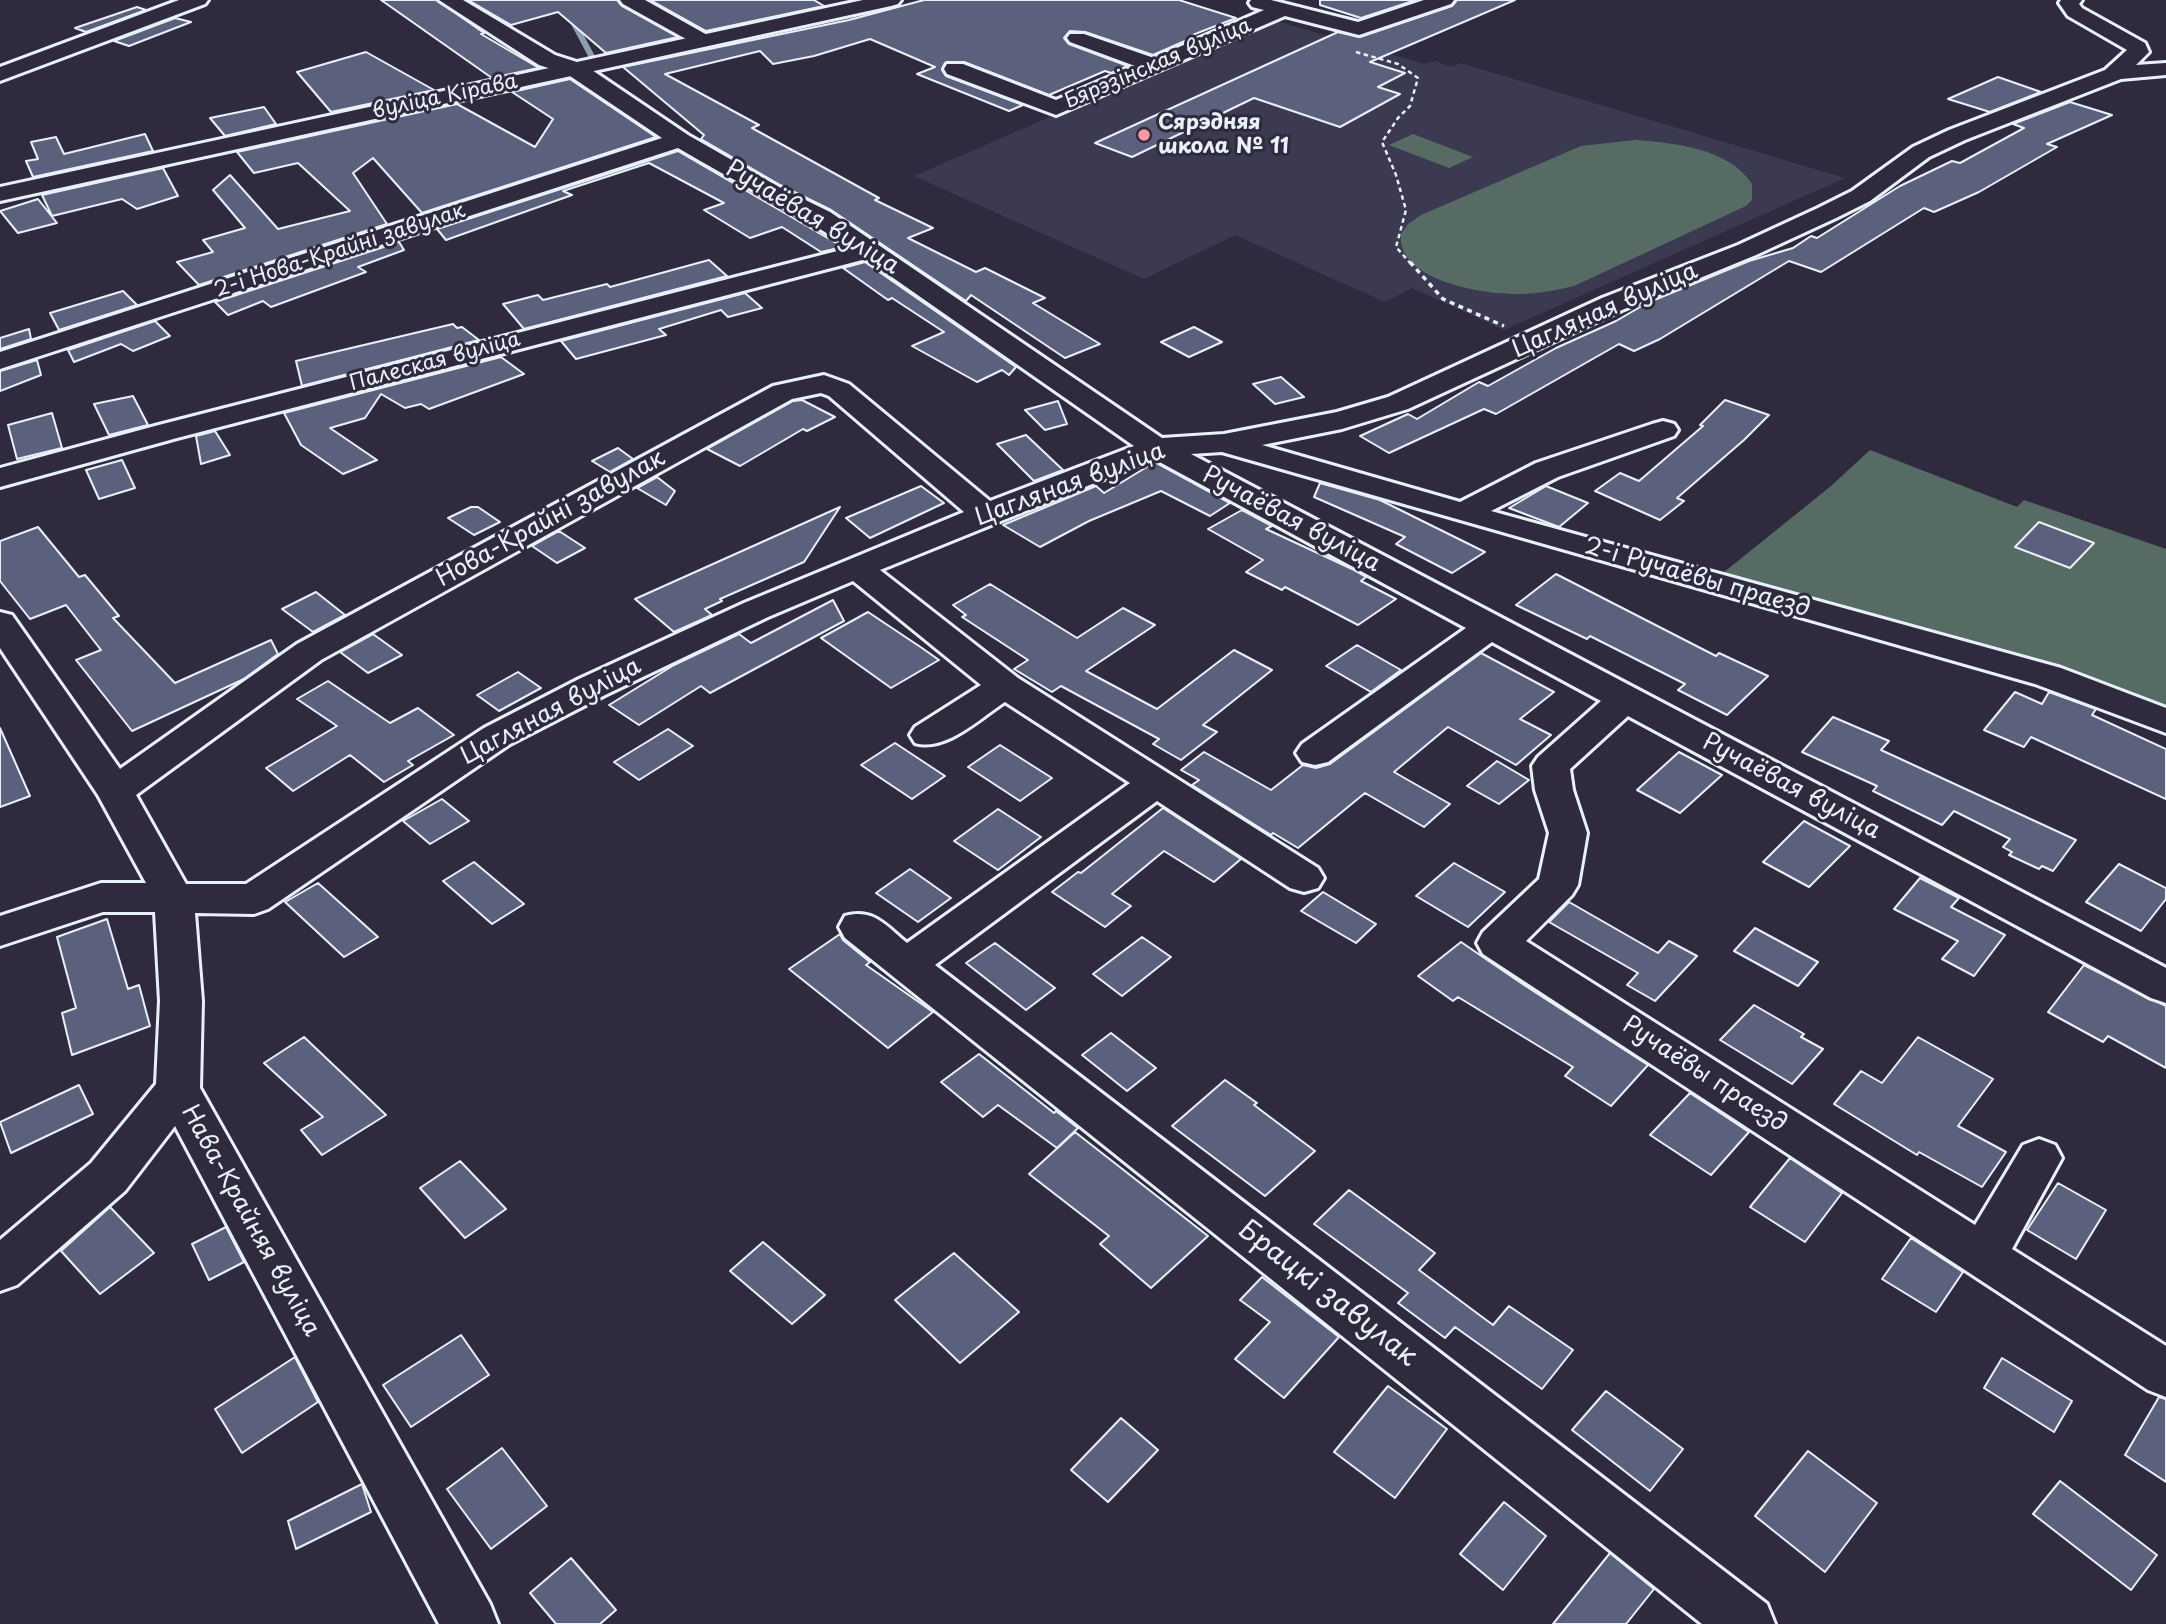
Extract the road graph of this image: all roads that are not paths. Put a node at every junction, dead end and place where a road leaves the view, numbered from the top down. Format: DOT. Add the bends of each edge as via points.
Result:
graph roads {
  1 [pos="198,0"];
  2 [pos="449,0"];
  3 [pos="630,0"];
  4 [pos="891,0"];
  5 [pos="1250,0"];
  6 [pos="1444,0"];
  7 [pos="2072,0"];
  8 [pos="1282,10"];
  9 [pos="1077,38"];
  10 [pos="702,40"];
  11 [pos="1156,66"];
  12 [pos="575,69"];
  13 [pos="956,69"];
  14 [pos="2166,69"];
  15 [pos="0,74"];
  16 [pos="2110,77"];
  17 [pos="680,140"];
  18 [pos="0,194"];
  19 [pos="870,250"];
  20 [pos="0,361"];
  21 [pos="1663,430"];
  22 [pos="1224,443"];
  23 [pos="1156,448"];
  24 [pos="0,478"];
  25 [pos="1463,513"];
  26 [pos="986,514"];
  27 [pos="857,568"];
  28 [pos="0,622"];
  29 [pos="1490,627"];
  30 [pos="1005,686"];
  31 [pos="1625,699"];
  32 [pos="2166,721"];
  33 [pos="928,735"];
  34 [pos="1315,753"];
  35 [pos="1156,783"];
  36 [pos="115,791"];
  37 [pos="1304,878"];
  38 [pos="174,898"];
  39 [pos="860,927"];
  40 [pos="0,931"];
  41 [pos="906,965"];
  42 [pos="2166,987"];
  43 [pos="178,1089"];
  44 [pos="2039,1158"];
  45 [pos="1983,1256"];
  46 [pos="0,1270"];
  47 [pos="2166,1374"];
  48 [pos="470,1624"];
  49 [pos="1747,1624"];
  1 -- 15 [label="street"];
  2 -- 12 [label="street, Ручаёвая вуліца" via="547,60"];
  3 -- 10 [label="street"];
  4 -- 10 [label="street, вуліца Кірава"];
  5 -- 8 [label="street, Бярэзінская вуліца"];
  6 -- 8 [label="street, Бярэзінская вуліца" via="1359,29"];
  7 -- 16 [label="street" via="2069,3 2075,12 2138,47"];
  8 -- 11 [label="street, Бярэзінская вуліца"];
  9 -- 11 [label="street"];
  10 -- 12 [label="street, вуліца Кірава"];
  11 -- 13 [label="street, Бярэзінская вуліца" via="1056,108"];
  12 -- 17 [label="street, Ручаёвая вуліца"];
  12 -- 18 [label="street, вуліца Кірава"];
  14 -- 16 [label="street"];
  16 -- 22 [label="street, Цагляная вуліца" via="1957,135 1921,152 1861,196 1827,213 1612,304 1442,384 1373,411"];
  17 -- 19 [label="street, Ручаёвая вуліца" via="821,217"];
  17 -- 20 [label="street, 2-і Нова-Крайні завулак"];
  19 -- 23 [label="street, Ручаёвая вуліца"];
  19 -- 24 [label="street, Палеская вуліца"];
  21 -- 25 [label="street" via="1547,471"];
  22 -- 23 [label="street, Цагляная вуліца"];
  22 -- 25 [label="street, 2-і Ручаёвы праезд"];
  23 -- 26 [label="street, Цагляная вуліца"];
  23 -- 29 [label="street, Ручаёвая вуліца"];
  25 -- 32 [label="street, 2-і Ручаёвы праезд" via="2048,676"];
  26 -- 27 [label="street, Цагляная вуліца"];
  26 -- 36 [label="street, Нова-Крайні завулак" via="839,390 824,384 783,392 309,652"];
  27 -- 30 [label="street"];
  27 -- 38 [label="street, Цагляная вуліца" via="675,648 497,736 254,899"];
  28 -- 36 [label="street, Нава-Крайняя вуліца"];
  29 -- 31 [label="street, Ручаёвая вуліца"];
  29 -- 34 [label="street"];
  30 -- 33 [label="street"];
  30 -- 35 [label="street"];
  31 -- 42 [label="street, Ручаёвая вуліца"];
  31 -- 45 [label="street, Ручаёвы праезд" via="1551,766 1568,833 1558,884 1498,943"];
  35 -- 37 [label="street"];
  35 -- 41 [label="street"];
  36 -- 38 [label="street, Нава-Крайняя вуліца"];
  38 -- 40 [label="street, Цагляная вуліца" via="102,897"];
  38 -- 43 [label="street, Нава-Крайняя вуліца" via="181,1001"];
  39 -- 41 [label="street, Брацкі завулак"];
  41 -- 49 [label="street, Брацкі завулак"];
  43 -- 46 [label="street" via="108,1177"];
  43 -- 48 [label="street, Нава-Крайняя вуліца"];
  44 -- 45 [label="street"];
  45 -- 47 [label="street, Ручаёвы праезд"];
}
